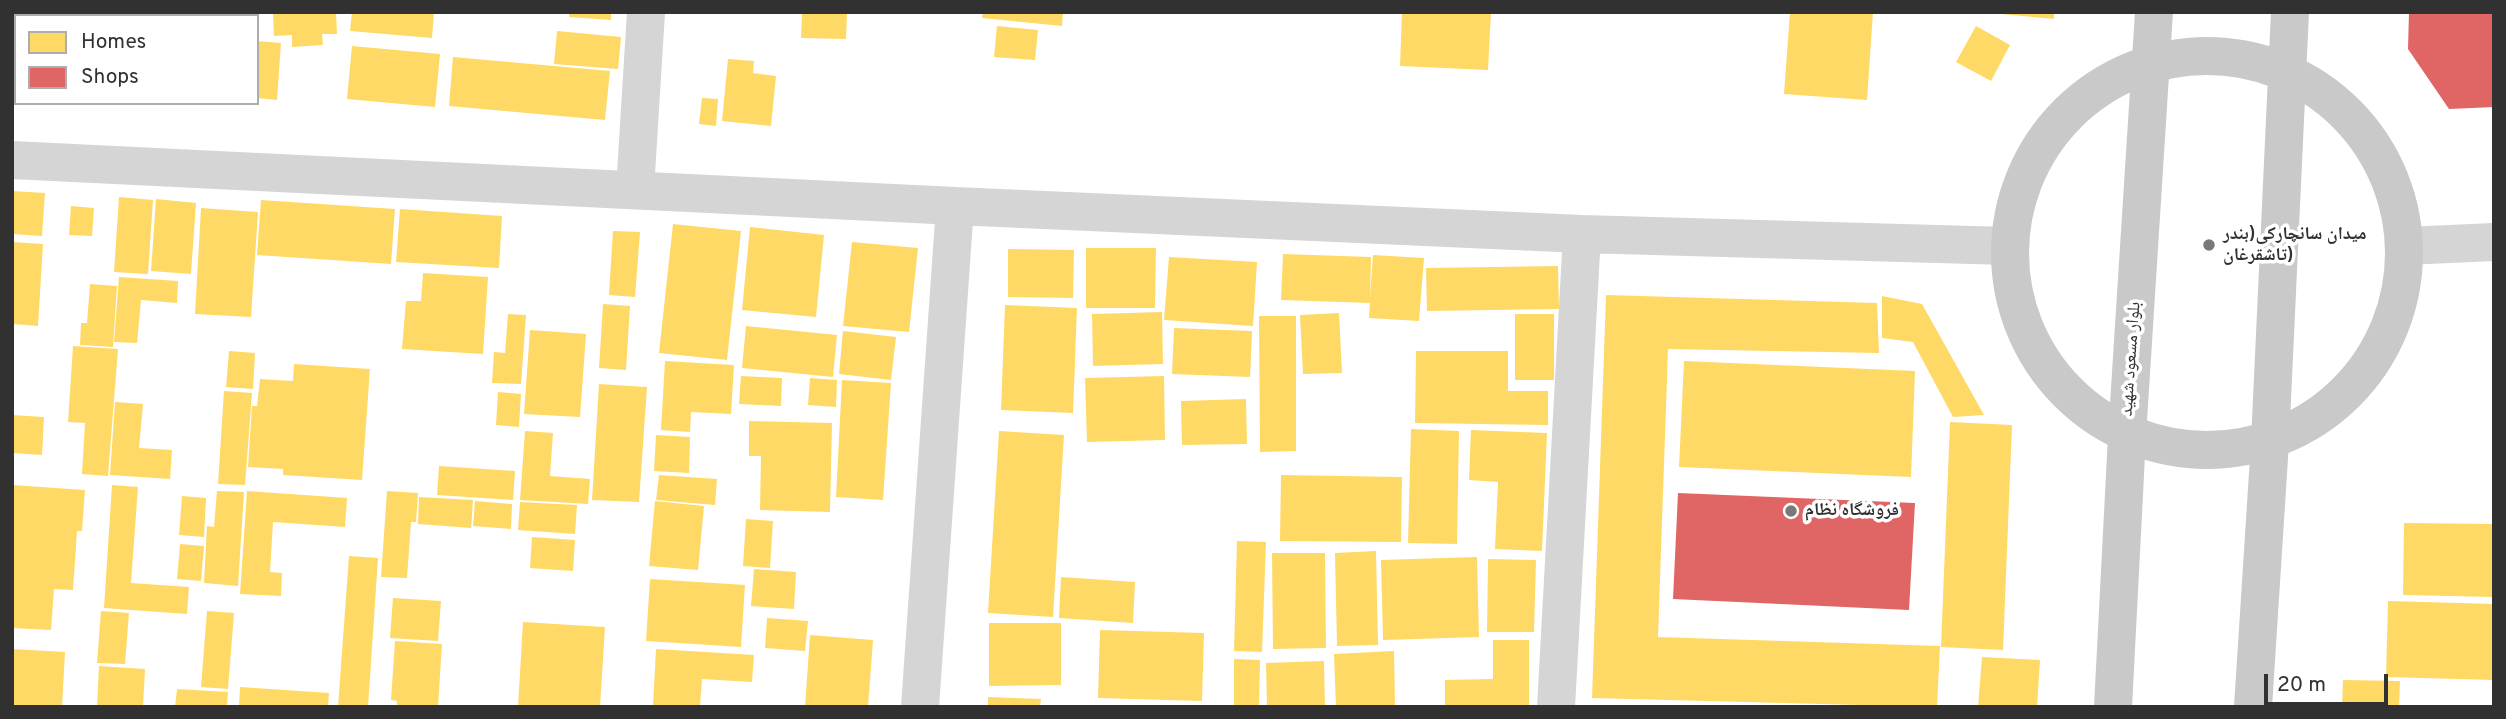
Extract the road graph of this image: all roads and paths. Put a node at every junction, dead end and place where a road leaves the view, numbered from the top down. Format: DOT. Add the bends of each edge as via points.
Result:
graph roads {
  1 [pos="646,12"];
  2 [pos="2154,12"];
  3 [pos="2290,12"];
  4 [pos="2151,62"];
  5 [pos="2287,71"];
  6 [pos="12,160"];
  7 [pos="635,190"];
  8 [pos="955,206"];
  9 [pos="1583,234"];
  10 [pos="2494,242"];
  11 [pos="2008,246"];
  12 [pos="2405,246"];
  13 [pos="2127,436"];
  14 [pos="2270,442"];
  15 [pos="920,707"];
  16 [pos="1556,707"];
  17 [pos="2113,707"];
  18 [pos="2253,707"];
  1 -- 7 [label="street"];
  2 -- 4 [label="main road, بلوار مسعود شهید"];
  3 -- 5 [label="main road"];
  4 -- 5 [label="main road" via="2196,55 2243,57"];
  4 -- 11 [label="main road" via="2095,89 2050,131 2020,186"];
  4 -- 13 [label="main road, بلوار مسعود شهید"];
  5 -- 12 [label="main road" via="2334,100 2371,141 2395,191"];
  5 -- 14 [label="main road"];
  6 -- 7 [label="street"];
  7 -- 8 [label="street"];
  8 -- 9 [label="street"];
  8 -- 15 [label="street"];
  9 -- 11 [label="street"];
  9 -- 16 [label="street"];
  10 -- 12 [label="street"];
  11 -- 13 [label="main road" via="2015,305 2038,359 2077,404"];
  12 -- 14 [label="main road" via="2397,308 2370,366 2326,412"];
  13 -- 14 [label="main road" via="2174,450 2222,452"];
  13 -- 17 [label="main road, بلوار مسعود شهید"];
  14 -- 18 [label="main road"];
}
